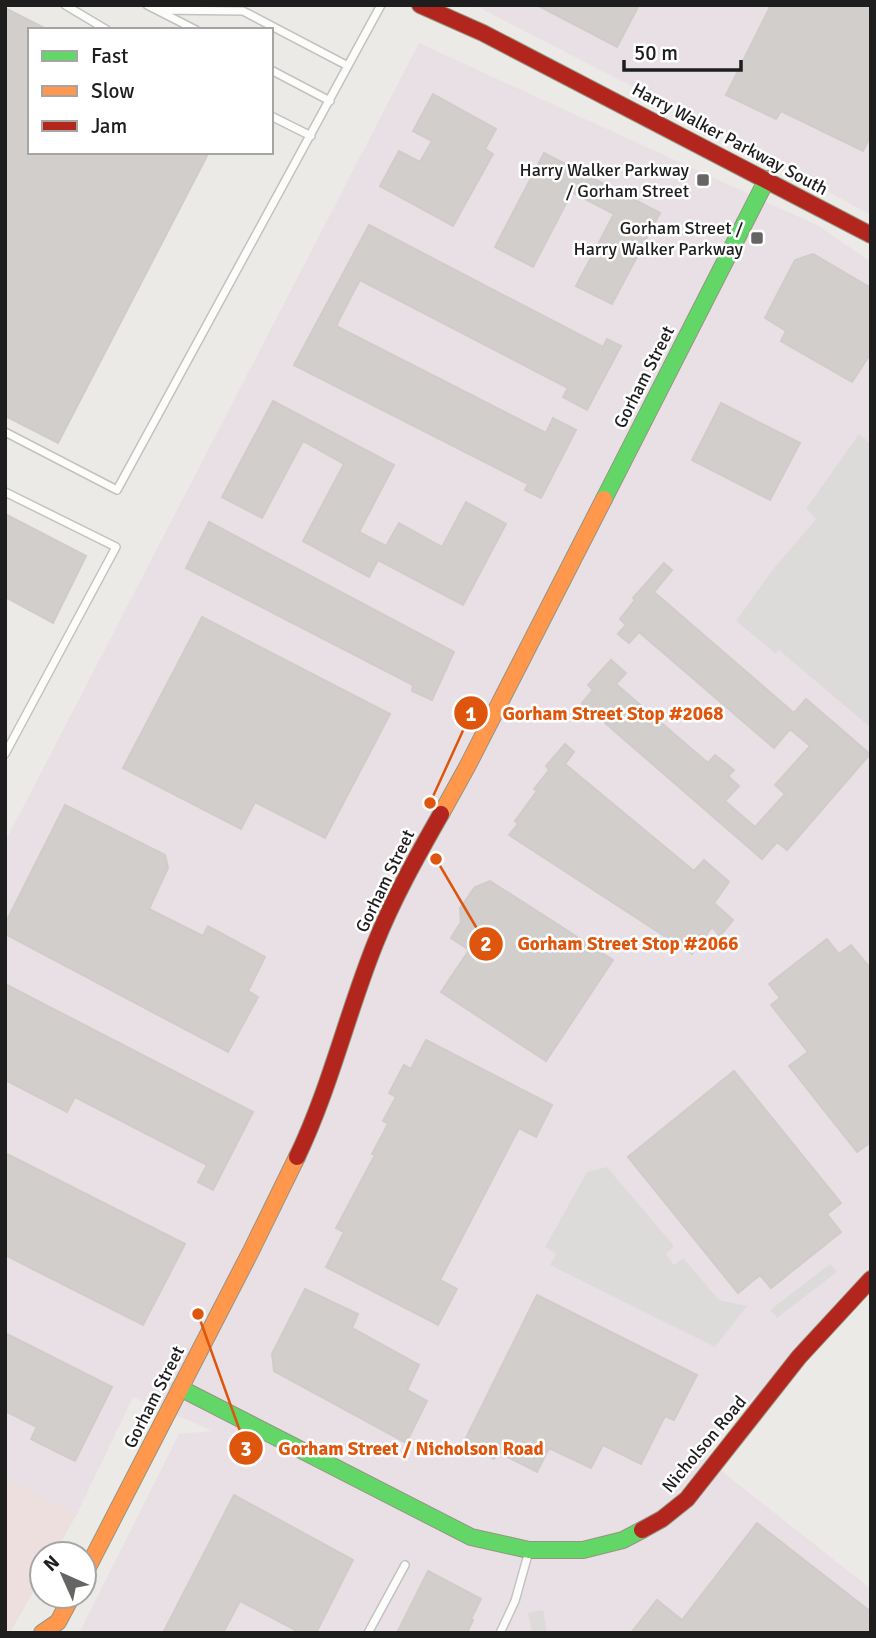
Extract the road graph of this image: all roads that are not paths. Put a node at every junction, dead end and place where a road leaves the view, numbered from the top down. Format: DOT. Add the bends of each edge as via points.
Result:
graph roads {
  1 [pos="65,5"];
  2 [pos="148,5"];
  3 [pos="381,5"];
  4 [pos="420,5"];
  5 [pos="159,10"];
  6 [pos="104,28"];
  7 [pos="192,28"];
  8 [pos="348,66"];
  9 [pos="273,71"];
  10 [pos="330,101"];
  11 [pos="273,117"];
  12 [pos="311,136"];
  13 [pos="767,179"];
  14 [pos="871,234"];
  15 [pos="5,432"];
  16 [pos="5,492"];
  17 [pos="5,754"];
  18 [pos="871,1279"];
  19 [pos="180,1388"];
  20 [pos="98,1548"];
  21 [pos="529,1550"];
  22 [pos="405,1565"];
  23 [pos="66,1610"];
  24 [pos="59,1628"];
  25 [pos="41,1633"];
  26 [pos="368,1633"];
  27 [pos="500,1633"];
  1 -- 6 [label="lane"];
  2 -- 5 [label="lane"];
  3 -- 8 [label="lane"];
  4 -- 13 [label="street, Harry Walker Parkway South"];
  5 -- 7 [label="lane"];
  5 -- 8 [label="lane" via="243,11"];
  8 -- 10 [label="lane"];
  9 -- 10 [label="lane"];
  10 -- 12 [label="lane"];
  11 -- 12 [label="lane"];
  12 -- 15 [label="lane" via="117,490"];
  13 -- 14 [label="street, Harry Walker Parkway South"];
  13 -- 19 [label="street, Gorham Street" via="467,767 407,873 375,944 301,1148"];
  16 -- 17 [label="lane" via="116,547"];
  18 -- 21 [label="street, Nicholson Road" via="799,1357 687,1499 662,1520 623,1540 596,1547"];
  19 -- 20 [label="street, Gorham Street"];
  19 -- 21 [label="street, Nicholson Road" via="471,1537"];
  21 -- 27 [label="lane" via="515,1601"];
  22 -- 26 [label="lane"];
  23 -- 24 [label="street"];
  24 -- 25 [label="street"];
}
